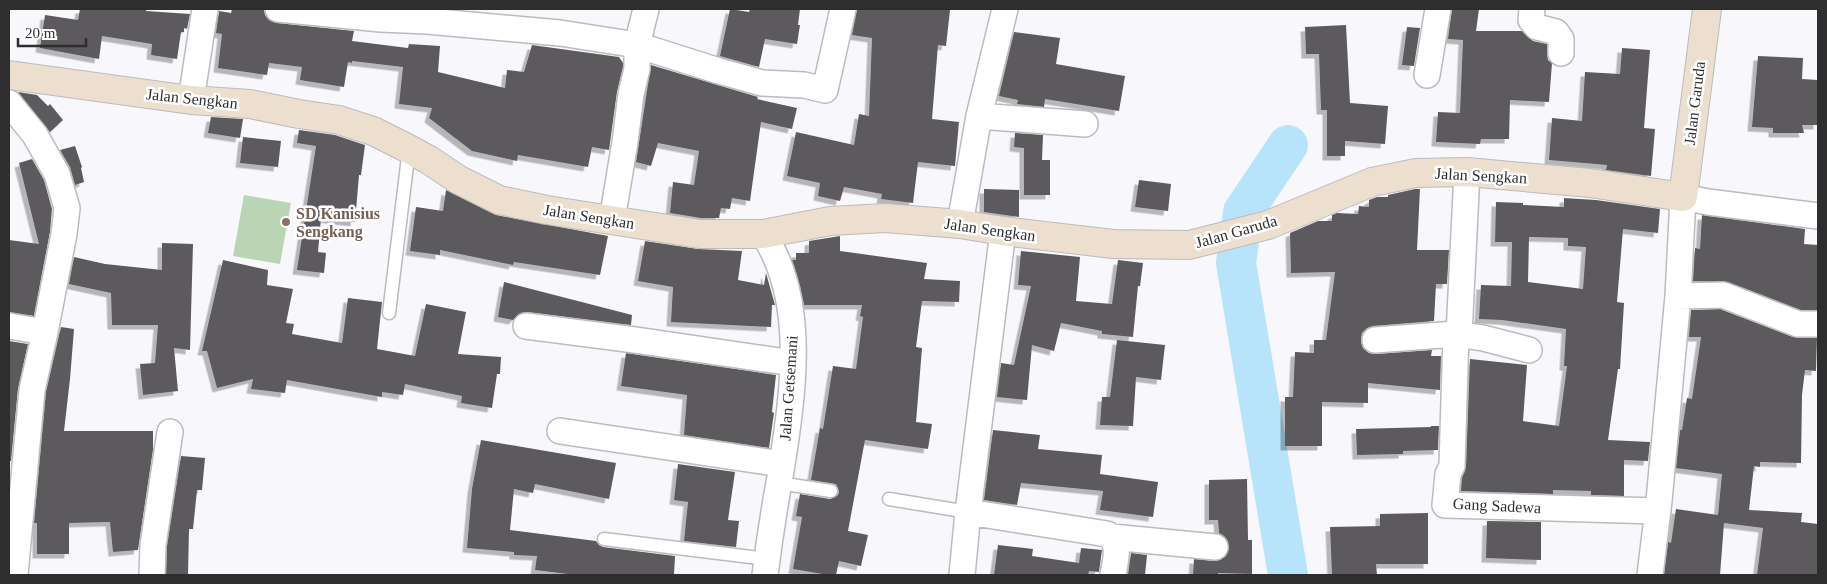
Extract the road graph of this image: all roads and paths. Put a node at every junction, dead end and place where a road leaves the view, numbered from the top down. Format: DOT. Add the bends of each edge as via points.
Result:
graph roads {
  1 [pos="205,9"];
  2 [pos="278,9"];
  3 [pos="646,9"];
  4 [pos="843,9"];
  5 [pos="1005,9"];
  6 [pos="1438,9"];
  7 [pos="1532,9"];
  8 [pos="1707,9"];
  9 [pos="637,45"];
  10 [pos="1562,53"];
  11 [pos="1426,75"];
  12 [pos="9,76"];
  13 [pos="191,100"];
  14 [pos="9,103"];
  15 [pos="980,116"];
  16 [pos="1085,124"];
  17 [pos="409,149"];
  18 [pos="1467,172"];
  19 [pos="1683,197"];
  20 [pos="1284,216"];
  21 [pos="1818,216"];
  22 [pos="612,220"];
  23 [pos="960,224"];
  24 [pos="1003,231"];
  25 [pos="763,234"];
  26 [pos="1189,245"];
  27 [pos="1678,296"];
  28 [pos="389,313"];
  29 [pos="1818,324"];
  30 [pos="9,326"];
  31 [pos="526,326"];
  32 [pos="45,332"];
  33 [pos="1458,335"];
  34 [pos="1375,340"];
  35 [pos="1528,350"];
  36 [pos="793,363"];
  37 [pos="560,431"];
  38 [pos="170,432"];
  39 [pos="780,474"];
  40 [pos="831,491"];
  41 [pos="889,499"];
  42 [pos="1658,511"];
  43 [pos="968,512"];
  44 [pos="1112,537"];
  45 [pos="604,540"];
  46 [pos="1214,546"];
  47 [pos="13,562"];
  48 [pos="766,567"];
  49 [pos="152,575"];
  50 [pos="962,575"];
  51 [pos="1113,575"];
  52 [pos="1650,575"];
  1 -- 13 [label="street"];
  2 -- 9 [label="street" via="560,33"];
  3 -- 9 [label="street"];
  4 -- 9 [label="street" via="825,90 804,85 762,83"];
  5 -- 15 [label="street"];
  6 -- 11 [label="street"];
  7 -- 10 [label="street" via="1531,20 1537,27 1556,32 1561,39"];
  8 -- 19 [label="main road, Jalan Garuda"];
  9 -- 22 [label="street" via="637,69"];
  12 -- 13 [label="main road, Jalan Sengkan"];
  13 -- 17 [label="main road, Jalan Sengkan" via="250,104 339,120 373,131"];
  14 -- 32 [label="street" via="35,136 57,174 67,208"];
  15 -- 16 [label="street"];
  15 -- 23 [label="street"];
  17 -- 22 [label="main road, Jalan Sengkan" via="499,200"];
  17 -- 28 [label="lane"];
  18 -- 19 [label="main road, Jalan Sengkan" via="1590,183"];
  18 -- 20 [label="main road, Jalan Sengkan" via="1416,173 1372,182"];
  18 -- 33 [label="street, Gang Sadewa"];
  19 -- 21 [label="street"];
  19 -- 27 [label="street"];
  20 -- 26 [label="main road, Jalan Garuda" via="1268,225"];
  22 -- 25 [label="main road, Jalan Sengkan" via="700,234"];
  23 -- 24 [label="main road, Jalan Sengkan"];
  23 -- 25 [label="main road, Jalan Sengkan" via="856,218"];
  24 -- 26 [label="main road, Jalan Sengkan" via="1113,244"];
  24 -- 43 [label="street"];
  25 -- 36 [label="street, Jalan Getsemani" via="780,266 787,294"];
  27 -- 29 [label="street" via="1723,295 1798,324"];
  27 -- 42 [label="street"];
  30 -- 32 [label="street"];
  31 -- 36 [label="street"];
  32 -- 47 [label="street" via="32,390"];
  33 -- 34 [label="street"];
  33 -- 35 [label="street"];
  33 -- 42 [label="street, Gang Sadewa" via="1452,466 1448,474 1446,504"];
  36 -- 39 [label="street, Jalan Getsemani" via="790,413"];
  37 -- 39 [label="street"];
  38 -- 49 [label="street" via="153,545"];
  39 -- 40 [label="lane"];
  39 -- 48 [label="street, Jalan Getsemani"];
  41 -- 43 [label="lane"];
  42 -- 52 [label="street"];
  43 -- 44 [label="street"];
  43 -- 50 [label="street"];
  44 -- 46 [label="street"];
  44 -- 51 [label="street" via="1117,548"];
  45 -- 48 [label="lane"];
}
